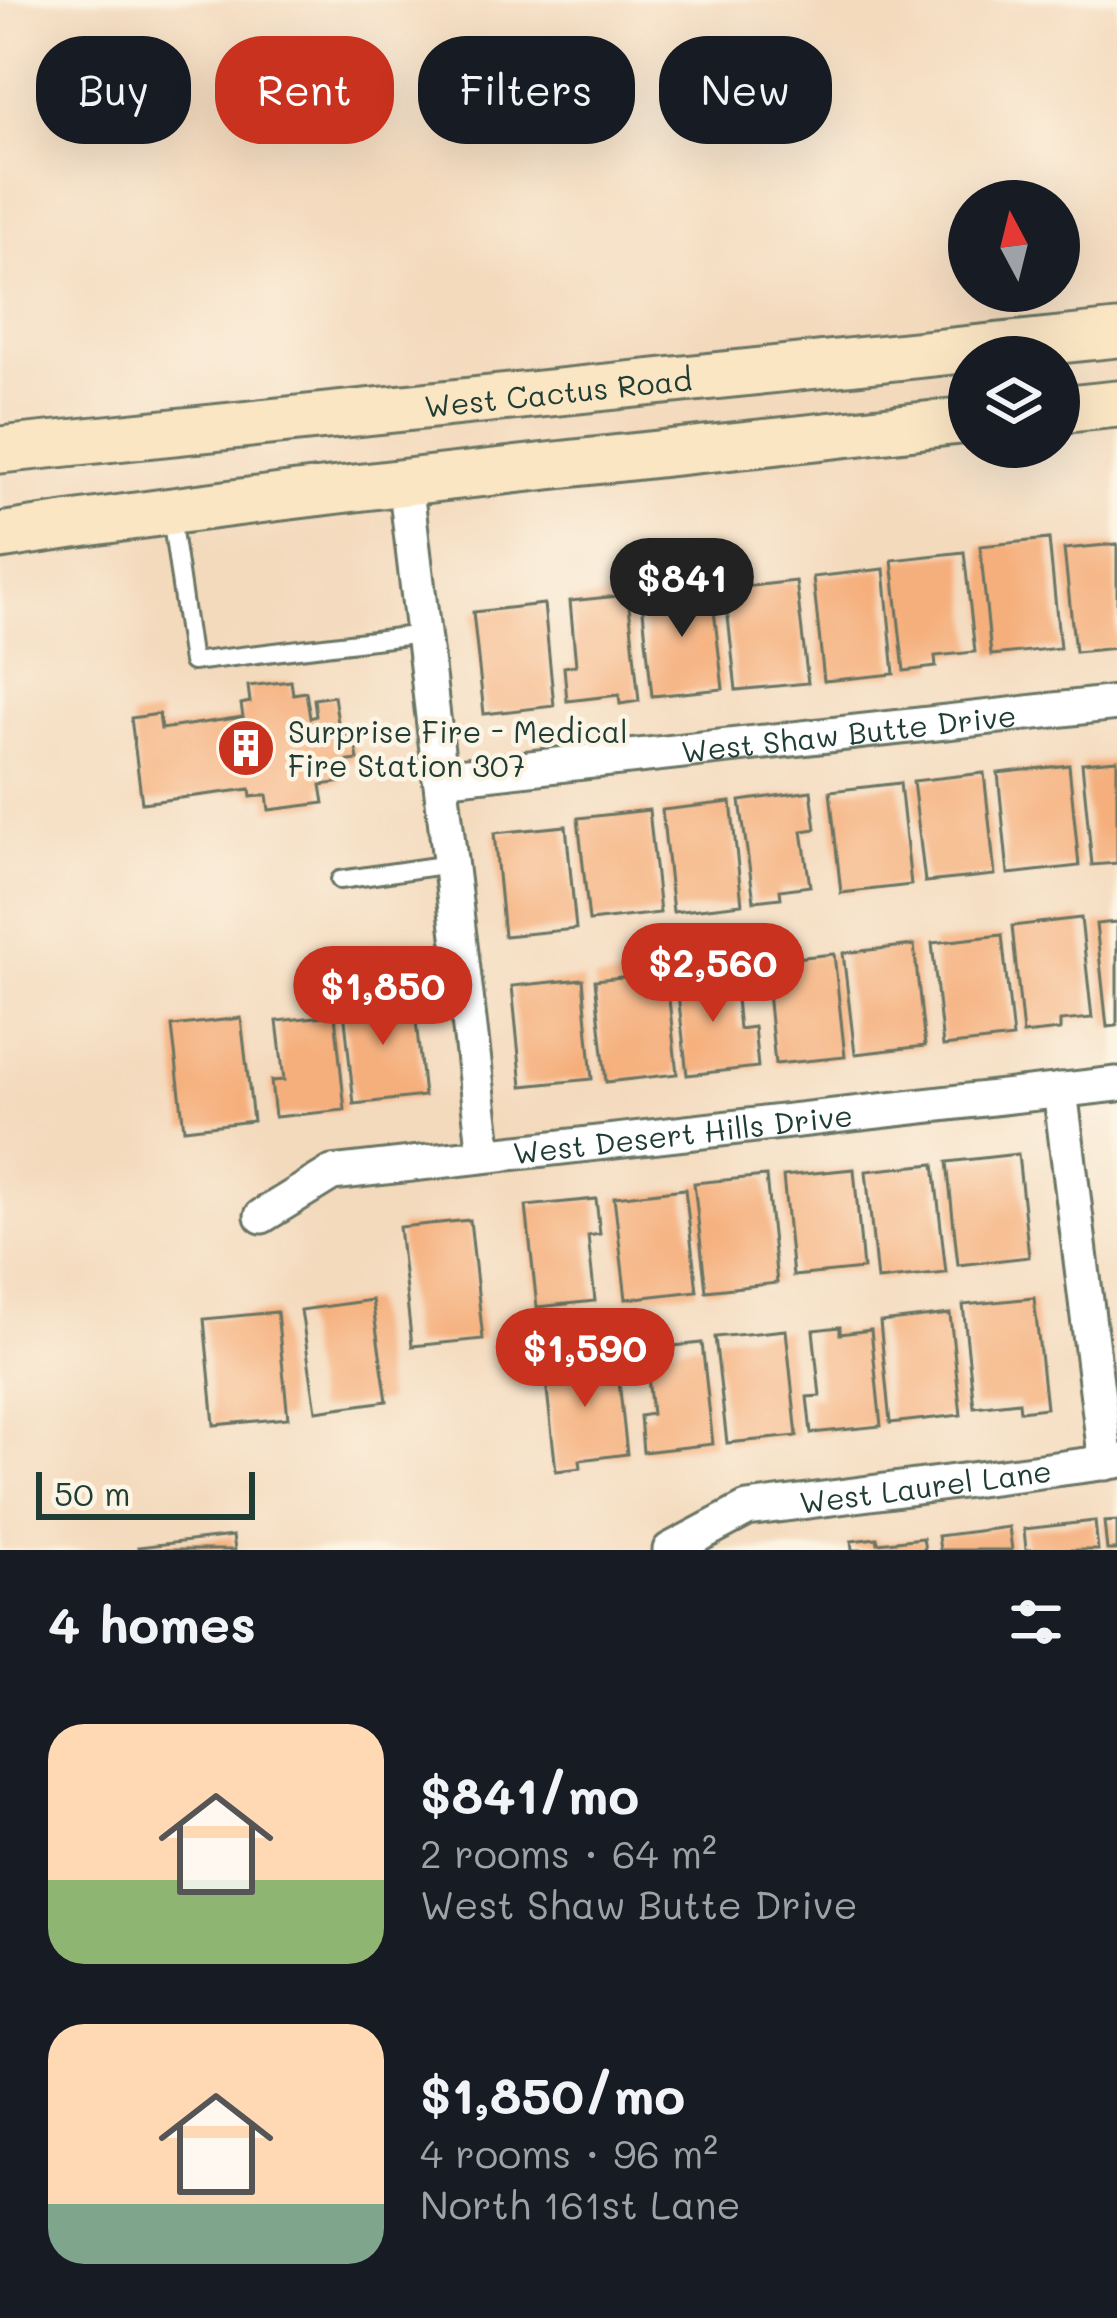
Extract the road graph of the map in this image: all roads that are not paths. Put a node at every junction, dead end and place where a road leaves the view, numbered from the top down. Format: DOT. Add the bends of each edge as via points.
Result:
graph roads {
  1 [pos="1117,334"];
  2 [pos="1117,404"];
  3 [pos="1080,408"];
  4 [pos="948,422"];
  5 [pos="0,450"];
  6 [pos="405,481"];
  7 [pos="170,510"];
  8 [pos="0,536"];
  9 [pos="423,634"];
  10 [pos="1117,703"];
  11 [pos="440,778"];
  12 [pos="450,864"];
  13 [pos="340,880"];
  14 [pos="1117,1084"];
  15 [pos="1060,1090"];
  16 [pos="485,1155"];
  17 [pos="262,1216"];
  18 [pos="1112,1462"];
  19 [pos="670,1550"];
  1 -- 5 [label="main road, West Cactus Road"];
  2 -- 3 [label="main road"];
  4 -- 6 [label="main road"];
  6 -- 7 [label="main road"];
  6 -- 9 [label="street"];
  7 -- 8 [label="main road"];
  7 -- 9 [label="lane" via="192,662"];
  9 -- 11 [label="street"];
  10 -- 11 [label="street, West Shaw Butte Drive"];
  11 -- 12 [label="street"];
  12 -- 13 [label="lane"];
  12 -- 16 [label="street"];
  14 -- 15 [label="street, West Desert Hills Drive"];
  15 -- 16 [label="street, West Desert Hills Drive"];
  15 -- 18 [label="street"];
  16 -- 17 [label="street, West Desert Hills Drive" via="332,1173"];
  18 -- 19 [label="street, West Laurel Lane" via="747,1509"];
}
